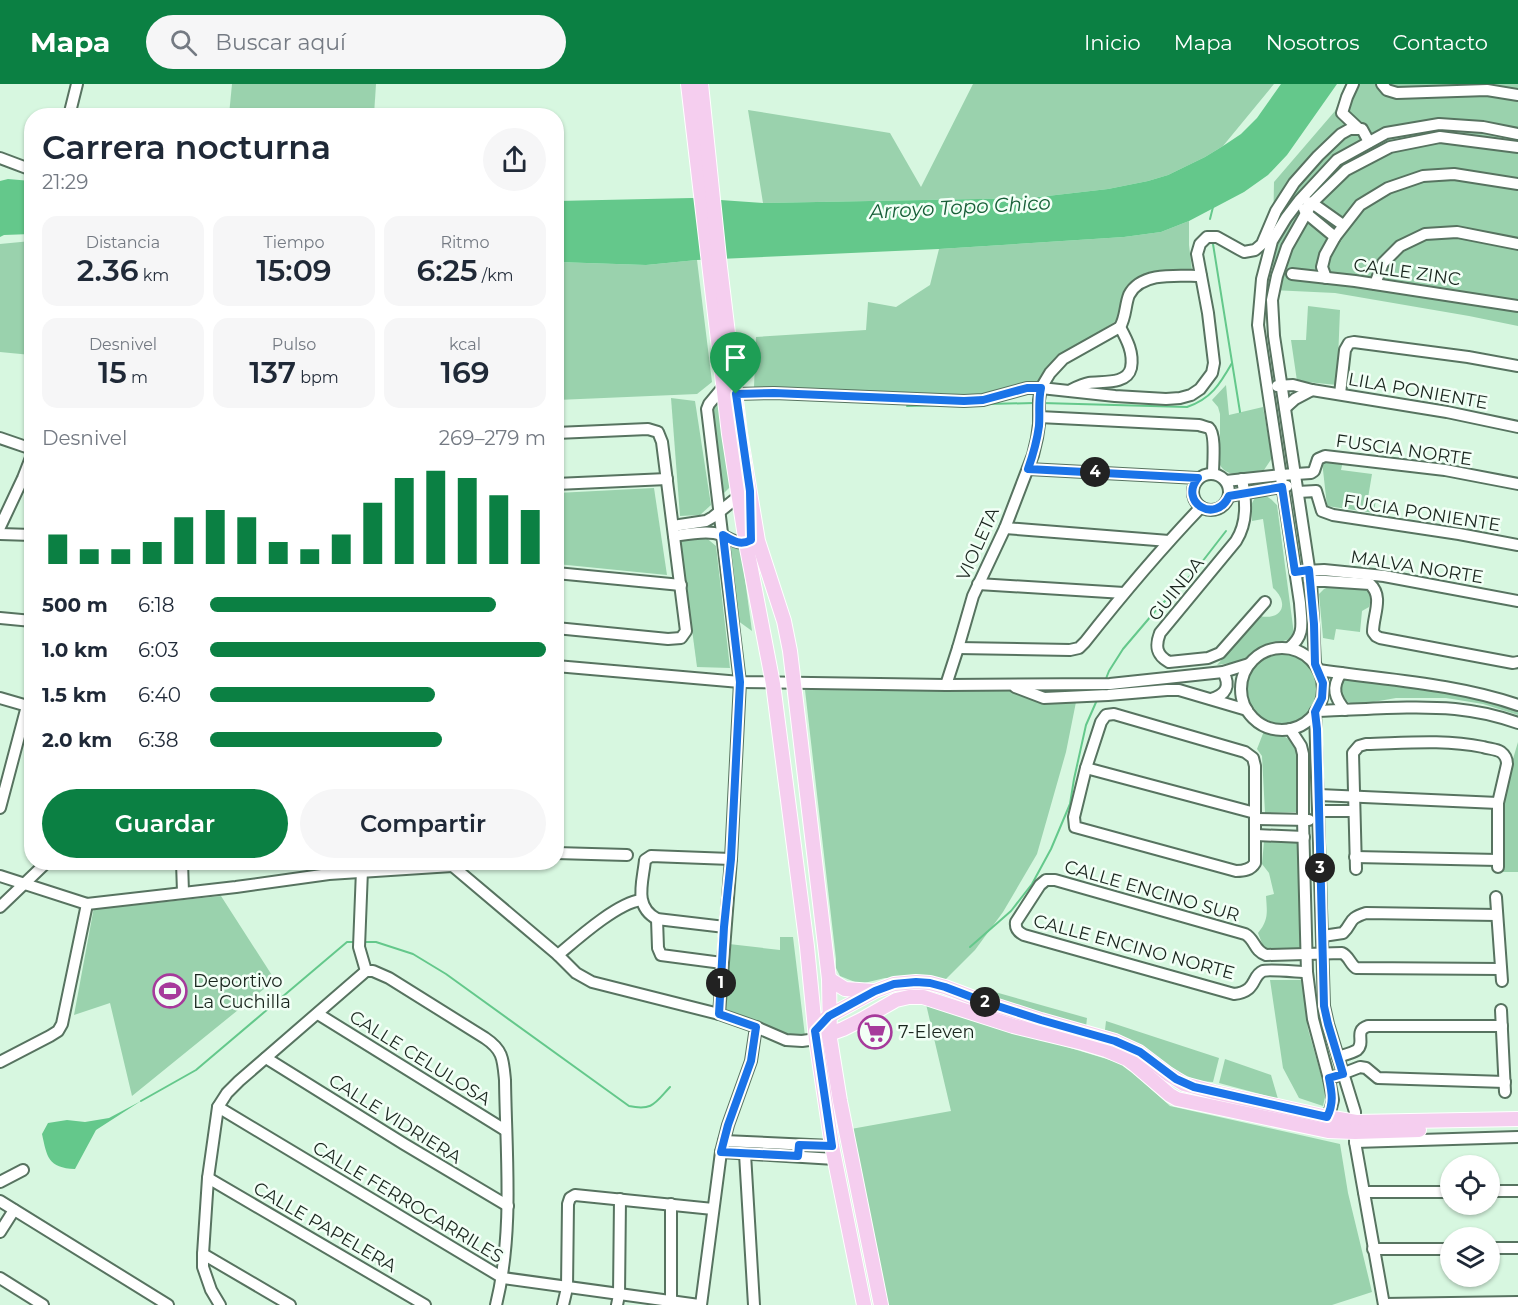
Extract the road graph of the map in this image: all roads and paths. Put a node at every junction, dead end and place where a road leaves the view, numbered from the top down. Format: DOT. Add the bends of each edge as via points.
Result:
graph roads {
  1 [pos="77,84"];
  2 [pos="688,84"];
  3 [pos="701,84"];
  4 [pos="1353,84"];
  5 [pos="1382,84"];
  6 [pos="1518,95"];
  7 [pos="71,108"];
  8 [pos="1358,128"];
  9 [pos="1518,134"];
  10 [pos="1370,142"];
  11 [pos="1518,147"];
  12 [pos="0,158"];
  13 [pos="24,167"];
  14 [pos="1518,184"];
  15 [pos="1299,201"];
  16 [pos="708,208"];
  17 [pos="1309,208"];
  18 [pos="1343,225"];
  19 [pos="1335,237"];
  20 [pos="1518,244"];
  21 [pos="1292,274"];
  22 [pos="1201,276"];
  23 [pos="1326,278"];
  24 [pos="1375,284"];
  25 [pos="1518,306"];
  26 [pos="1120,327"];
  27 [pos="1518,366"];
  28 [pos="1282,385"];
  29 [pos="1041,388"];
  30 [pos="1268,388"];
  31 [pos="730,390"];
  32 [pos="1312,390"];
  33 [pos="1071,391"];
  34 [pos="1340,394"];
  35 [pos="1039,408"];
  36 [pos="1285,408"];
  37 [pos="1518,427"];
  38 [pos="564,434"];
  39 [pos="0,438"];
  40 [pos="24,446"];
  41 [pos="1028,469"];
  42 [pos="1213,473"];
  43 [pos="1281,475"];
  44 [pos="667,478"];
  45 [pos="1198,478"];
  46 [pos="1242,479"];
  47 [pos="1226,481"];
  48 [pos="564,484"];
  49 [pos="1296,484"];
  50 [pos="1518,484"];
  51 [pos="24,485"];
  52 [pos="1282,487"];
  53 [pos="1245,492"];
  54 [pos="745,494"];
  55 [pos="1229,496"];
  56 [pos="1201,507"];
  57 [pos="720,511"];
  58 [pos="0,527"];
  59 [pos="1005,528"];
  60 [pos="674,531"];
  61 [pos="0,534"];
  62 [pos="24,535"];
  63 [pos="723,535"];
  64 [pos="1169,541"];
  65 [pos="746,543"];
  66 [pos="1518,545"];
  67 [pos="1295,572"];
  68 [pos="564,574"];
  69 [pos="1310,576"];
  70 [pos="1384,576"];
  71 [pos="978,584"];
  72 [pos="681,585"];
  73 [pos="1124,593"];
  74 [pos="1378,596"];
  75 [pos="1518,601"];
  76 [pos="1265,602"];
  77 [pos="0,618"];
  78 [pos="24,620"];
  79 [pos="564,629"];
  80 [pos="958,648"];
  81 [pos="1289,648"];
  82 [pos="1518,662"];
  83 [pos="1249,664"];
  84 [pos="564,667"];
  85 [pos="1317,667"];
  86 [pos="1223,672"];
  87 [pos="1341,673"];
  88 [pos="740,682"];
  89 [pos="784,684"];
  90 [pos="946,685"];
  91 [pos="1009,685"];
  92 [pos="1109,689"];
  93 [pos="0,698"];
  94 [pos="1211,699"];
  95 [pos="24,705"];
  96 [pos="1518,705"];
  97 [pos="1247,710"];
  98 [pos="1345,710"];
  99 [pos="1316,712"];
  100 [pos="1518,723"];
  101 [pos="24,724"];
  102 [pos="1290,729"];
  103 [pos="1086,768"];
  104 [pos="1318,795"];
  105 [pos="1354,796"];
  106 [pos="1498,803"];
  107 [pos="0,808"];
  108 [pos="1353,811"];
  109 [pos="1319,815"];
  110 [pos="1255,816"];
  111 [pos="1303,820"];
  112 [pos="1256,835"];
  113 [pos="1304,837"];
  114 [pos="564,853"];
  115 [pos="627,855"];
  116 [pos="1355,857"];
  117 [pos="731,859"];
  118 [pos="1356,869"];
  119 [pos="39,870"];
  120 [pos="182,870"];
  121 [pos="318,870"];
  122 [pos="362,870"];
  123 [pos="457,870"];
  124 [pos="0,876"];
  125 [pos="24,884"];
  126 [pos="183,892"];
  127 [pos="1496,897"];
  128 [pos="641,900"];
  129 [pos="87,904"];
  130 [pos="0,908"];
  131 [pos="1497,915"];
  132 [pos="657,919"];
  133 [pos="724,927"];
  134 [pos="1019,933"];
  135 [pos="1323,936"];
  136 [pos="1323,954"];
  137 [pos="558,955"];
  138 [pos="1307,955"];
  139 [pos="722,963"];
  140 [pos="1501,969"];
  141 [pos="366,971"];
  142 [pos="1307,972"];
  143 [pos="829,980"];
  144 [pos="1502,981"];
  145 [pos="875,991"];
  146 [pos="1501,1010"];
  147 [pos="318,1014"];
  148 [pos="719,1014"];
  149 [pos="829,1016"];
  150 [pos="1502,1026"];
  151 [pos="756,1027"];
  152 [pos="830,1034"];
  153 [pos="815,1035"];
  154 [pos="1338,1057"];
  155 [pos="266,1058"];
  156 [pos="0,1062"];
  157 [pos="1343,1074"];
  158 [pos="1329,1078"];
  159 [pos="218,1107"];
  160 [pos="1327,1117"];
  161 [pos="1518,1119"];
  162 [pos="1518,1128"];
  163 [pos="506,1130"];
  164 [pos="1355,1132"];
  165 [pos="1518,1137"];
  166 [pos="724,1141"];
  167 [pos="799,1150"];
  168 [pos="721,1152"];
  169 [pos="833,1152"];
  170 [pos="745,1154"];
  171 [pos="23,1170"];
  172 [pos="208,1178"];
  173 [pos="0,1182"];
  174 [pos="1500,1191"];
  175 [pos="1518,1191"];
  176 [pos="1364,1192"];
  177 [pos="1440,1192"];
  178 [pos="620,1199"];
  179 [pos="0,1201"];
  180 [pos="671,1204"];
  181 [pos="508,1206"];
  182 [pos="713,1209"];
  183 [pos="14,1210"];
  184 [pos="0,1232"];
  185 [pos="1500,1248"];
  186 [pos="1518,1248"];
  187 [pos="1373,1249"];
  188 [pos="1440,1249"];
  189 [pos="203,1254"];
  190 [pos="0,1278"];
  191 [pos="503,1278"];
  192 [pos="567,1288"];
  193 [pos="618,1300"];
  194 [pos="1518,1302"];
  195 [pos="671,1303"];
  196 [pos="43,1305"];
  197 [pos="168,1305"];
  198 [pos="220,1305"];
  199 [pos="290,1305"];
  200 [pos="425,1305"];
  201 [pos="496,1305"];
  202 [pos="563,1305"];
  203 [pos="700,1305"];
  204 [pos="754,1305"];
  205 [pos="864,1305"];
  206 [pos="881,1305"];
  207 [pos="1384,1305"];
  1 -- 7 [label="street"];
  2 -- 16 [label="main road"];
  3 -- 16 [label="main road"];
  4 -- 8 [label="street" via="1342,113"];
  5 -- 6 [label="street" via="1397,93 1488,90"];
  8 -- 10 [label="street"];
  8 -- 22 [label="street" via="1341,134 1294,183 1262,244 1255,250 1244,252 1217,237 1207,237 1197,254"];
  9 -- 10 [label="street" via="1439,124 1386,134"];
  10 -- 15 [label="street" via="1337,160"];
  11 -- 17 [label="street" via="1440,137 1390,147 1346,170"];
  12 -- 13 [label="street"];
  14 -- 18 [label="street" via="1454,174 1423,176 1389,188 1360,205"];
  15 -- 17 [label="street"];
  15 -- 30 [label="street" via="1272,241 1262,279 1258,326"];
  16 -- 31 [label="main road"];
  17 -- 18 [label="street"];
  17 -- 19 [label="street"];
  17 -- 28 [label="street" via="1287,248 1272,300"];
  18 -- 19 [label="street"];
  19 -- 23 [label="street" via="1322,267"];
  20 -- 24 [label="street" via="1457,232 1425,234 1400,246 1383,263"];
  21 -- 23 [label="street, CALLE ZINC"];
  22 -- 26 [label="street" via="1156,277 1145,281 1130,295"];
  22 -- 33 [label="street" via="1214,363 1200,389 1191,395 1166,399"];
  23 -- 24 [label="street, CALLE ZINC"];
  24 -- 25 [label="street, CALLE ZINC"];
  26 -- 29 [label="street" via="1063,359"];
  26 -- 33 [label="street" via="1130,351 1130,373"];
  27 -- 34 [label="street" via="1349,343 1344,350"];
  28 -- 30 [label="street"];
  28 -- 32 [label="street, LILA PONIENTE"];
  28 -- 36 [label="street"];
  29 -- 31 [label="street" via="964,401"];
  29 -- 33 [label="street"];
  29 -- 35 [label="street, VIOLETA"];
  30 -- 43 [label="street"];
  31 -- 54 [label="main road" via="729,434"];
  31 -- 57 [label="street" via="707,409"];
  32 -- 34 [label="street, LILA PONIENTE"];
  32 -- 36 [label="street"];
  34 -- 37 [label="street, LILA PONIENTE"];
  35 -- 41 [label="street, VIOLETA" via="1037,438"];
  35 -- 42 [label="street" via="1207,427 1213,439"];
  36 -- 49 [label="street"];
  38 -- 44 [label="street" via="641,429 658,432"];
  39 -- 40 [label="street"];
  41 -- 45 [label="street"];
  41 -- 59 [label="street, VIOLETA"];
  42 -- 45 [label="street"];
  42 -- 47 [label="street"];
  43 -- 46 [label="street"];
  43 -- 49 [label="street"];
  43 -- 52 [label="street"];
  44 -- 48 [label="street"];
  44 -- 60 [label="street"];
  45 -- 56 [label="street" via="1192,493"];
  46 -- 47 [label="street"];
  46 -- 53 [label="street"];
  47 -- 55 [label="street"];
  49 -- 50 [label="street, FUSCIA NORTE" via="1314,471 1321,457 1332,456"];
  49 -- 52 [label="street"];
  49 -- 66 [label="street, FUCIA PONIENTE" via="1316,491 1322,511 1333,515"];
  49 -- 69 [label="street"];
  51 -- 58 [label="street"];
  52 -- 53 [label="street"];
  52 -- 67 [label="street"];
  53 -- 55 [label="street"];
  53 -- 76 [label="street, GUINDA" via="1246,511 1236,542 1160,633 1157,648 1169,662 1215,656"];
  54 -- 57 [label="street"];
  54 -- 65 [label="main road"];
  54 -- 89 [label="main road" via="784,621"];
  55 -- 56 [label="street" via="1216,509"];
  56 -- 64 [label="street"];
  57 -- 60 [label="street" via="706,521"];
  57 -- 63 [label="street"];
  59 -- 64 [label="street"];
  59 -- 71 [label="street, VIOLETA"];
  60 -- 63 [label="street"];
  60 -- 72 [label="street"];
  61 -- 62 [label="street"];
  63 -- 65 [label="street"];
  63 -- 88 [label="street"];
  64 -- 73 [label="street"];
  65 -- 89 [label="main road"];
  67 -- 69 [label="street"];
  67 -- 81 [label="street" via="1301,628 1298,641"];
  68 -- 72 [label="street"];
  69 -- 70 [label="street, MALVA NORTE" via="1324,570"];
  69 -- 74 [label="street, MALVA NORTE" via="1367,584"];
  69 -- 85 [label="street"];
  70 -- 74 [label="street"];
  70 -- 75 [label="street, MALVA NORTE"];
  71 -- 73 [label="street"];
  71 -- 80 [label="street, VIOLETA"];
  72 -- 79 [label="street" via="686,631 681,638"];
  73 -- 80 [label="street" via="1079,648"];
  74 -- 82 [label="street" via="1373,629 1380,638"];
  77 -- 78 [label="street"];
  80 -- 90 [label="street, VIOLETA"];
  81 -- 83 [label="street" via="1267,651"];
  81 -- 85 [label="street"];
  83 -- 86 [label="street"];
  83 -- 97 [label="street" via="1241,684"];
  84 -- 88 [label="street"];
  85 -- 87 [label="street"];
  85 -- 99 [label="street" via="1323,691"];
  86 -- 92 [label="street"];
  86 -- 94 [label="street" via="1226,690"];
  87 -- 96 [label="street" via="1464,690"];
  87 -- 98 [label="street" via="1334,691"];
  88 -- 89 [label="street"];
  88 -- 117 [label="street"];
  89 -- 90 [label="street"];
  89 -- 143 [label="main road" via="791,737 804,773"];
  89 -- 153 [label="main road"];
  90 -- 91 [label="street"];
  91 -- 92 [label="street" via="1092,684"];
  91 -- 92 [label="street" via="1044,698 1087,696"];
  92 -- 94 [label="street" via="1179,690"];
  93 -- 95 [label="street"];
  94 -- 97 [label="street"];
  97 -- 102 [label="street" via="1263,725"];
  98 -- 99 [label="street"];
  98 -- 100 [label="street" via="1456,709"];
  99 -- 102 [label="street"];
  99 -- 104 [label="street"];
  101 -- 107 [label="street"];
  102 -- 111 [label="street" via="1303,754"];
  103 -- 110 [label="street"];
  103 -- 110 [label="street" via="1101,722 1106,715 1114,714 1249,754 1254,761"];
  103 -- 112 [label="street" via="1074,818 1077,829 1236,871 1249,869 1255,863"];
  104 -- 105 [label="street"];
  104 -- 109 [label="street"];
  105 -- 106 [label="street"];
  105 -- 106 [label="street" via="1352,758 1359,746 1442,742 1504,754 1507,764"];
  105 -- 108 [label="street"];
  106 -- 116 [label="street" via="1498,863"];
  108 -- 109 [label="street"];
  108 -- 116 [label="street"];
  109 -- 111 [label="street"];
  109 -- 135 [label="street"];
  110 -- 111 [label="street"];
  110 -- 112 [label="street"];
  111 -- 113 [label="street"];
  112 -- 113 [label="street"];
  113 -- 138 [label="street"];
  114 -- 115 [label="street"];
  116 -- 118 [label="street"];
  117 -- 128 [label="street" via="651,856 645,860"];
  117 -- 133 [label="street"];
  119 -- 125 [label="street"];
  120 -- 126 [label="street"];
  121 -- 126 [label="street" via="236,887"];
  122 -- 141 [label="street" via="359,942"];
  123 -- 137 [label="street"];
  124 -- 125 [label="street"];
  125 -- 129 [label="street"];
  125 -- 130 [label="street"];
  126 -- 129 [label="street"];
  127 -- 131 [label="street"];
  128 -- 132 [label="street" via="646,911"];
  128 -- 137 [label="street" via="625,905"];
  129 -- 156 [label="street" via="62,1024 50,1036"];
  131 -- 135 [label="street" via="1366,913 1352,919 1343,933"];
  131 -- 140 [label="street"];
  132 -- 133 [label="street"];
  132 -- 139 [label="street" via="662,955"];
  133 -- 139 [label="street"];
  134 -- 138 [label="street, CALLE ENCINO SUR" via="1016,922 1040,885 1055,880 1245,934 1266,955"];
  134 -- 142 [label="street, CALLE ENCINO NORTE" via="1227,992 1249,989 1262,972"];
  135 -- 136 [label="street"];
  136 -- 138 [label="street"];
  136 -- 140 [label="street" via="1346,954 1356,968"];
  136 -- 154 [label="street" via="1326,1014"];
  137 -- 148 [label="street" via="591,982"];
  138 -- 142 [label="street"];
  139 -- 148 [label="street"];
  140 -- 144 [label="street"];
  141 -- 147 [label="street"];
  141 -- 163 [label="street" via="389,978 495,1044 501,1053 505,1080"];
  142 -- 158 [label="street" via="1313,1019"];
  143 -- 145 [label="main road" via="845,989"];
  143 -- 149 [label="main road"];
  145 -- 149 [label="main road"];
  145 -- 160 [label="main road" via="916,982 945,987 1115,1041 1140,1052 1176,1079 1194,1087"];
  146 -- 150 [label="street"];
  147 -- 155 [label="street"];
  147 -- 163 [label="street, CALLE CELULOSA"];
  148 -- 151 [label="street"];
  149 -- 152 [label="main road"];
  149 -- 153 [label="main road"];
  150 -- 154 [label="street" via="1366,1026 1360,1031 1357,1049"];
  150 -- 157 [label="street" via="1505,1087 1378,1078 1360,1067"];
  151 -- 153 [label="street" via="786,1040 802,1041"];
  151 -- 166 [label="street" via="751,1061"];
  152 -- 153 [label="main road"];
  152 -- 164 [label="main road" via="896,1000 923,997 1106,1050 1127,1059 1177,1099 1328,1131"];
  152 -- 206 [label="main road"];
  153 -- 169 [label="main road"];
  154 -- 157 [label="street"];
  155 -- 159 [label="street" via="227,1093"];
  155 -- 181 [label="street, CALLE VIDRIERA"];
  157 -- 158 [label="street"];
  157 -- 164 [label="street" via="1355,1112"];
  158 -- 160 [label="street" via="1333,1100"];
  159 -- 172 [label="street"];
  159 -- 191 [label="street, CALLE FERROCARRILES"];
  160 -- 164 [label="main road"];
  161 -- 164 [label="main road"];
  162 -- 164 [label="main road"];
  163 -- 181 [label="street"];
  164 -- 165 [label="street"];
  164 -- 176 [label="street"];
  166 -- 167 [label="street"];
  166 -- 168 [label="street"];
  167 -- 169 [label="street"];
  167 -- 170 [label="street"];
  168 -- 170 [label="street"];
  168 -- 182 [label="street"];
  169 -- 205 [label="main road"];
  170 -- 204 [label="street"];
  171 -- 173 [label="street"];
  172 -- 189 [label="street"];
  172 -- 200 [label="street, CALLE PAPELERA"];
  174 -- 175 [label="street"];
  176 -- 177 [label="street"];
  176 -- 187 [label="street"];
  178 -- 180 [label="street"];
  178 -- 192 [label="street" via="574,1195 570,1198"];
  178 -- 193 [label="street"];
  179 -- 183 [label="street"];
  180 -- 182 [label="street"];
  180 -- 195 [label="street"];
  181 -- 191 [label="street"];
  182 -- 203 [label="street"];
  183 -- 184 [label="street"];
  183 -- 197 [label="street"];
  185 -- 186 [label="street"];
  187 -- 188 [label="street"];
  187 -- 207 [label="street"];
  189 -- 198 [label="street" via="206,1278"];
  189 -- 199 [label="street"];
  190 -- 196 [label="street"];
  191 -- 192 [label="street, CALLE FERROCARRILES"];
  191 -- 201 [label="street"];
  192 -- 193 [label="street, CALLE FERROCARRILES"];
  192 -- 202 [label="street"];
  193 -- 195 [label="street, CALLE FERROCARRILES"];
  194 -- 207 [label="street"];
  195 -- 203 [label="street, CALLE FERROCARRILES"];
}
